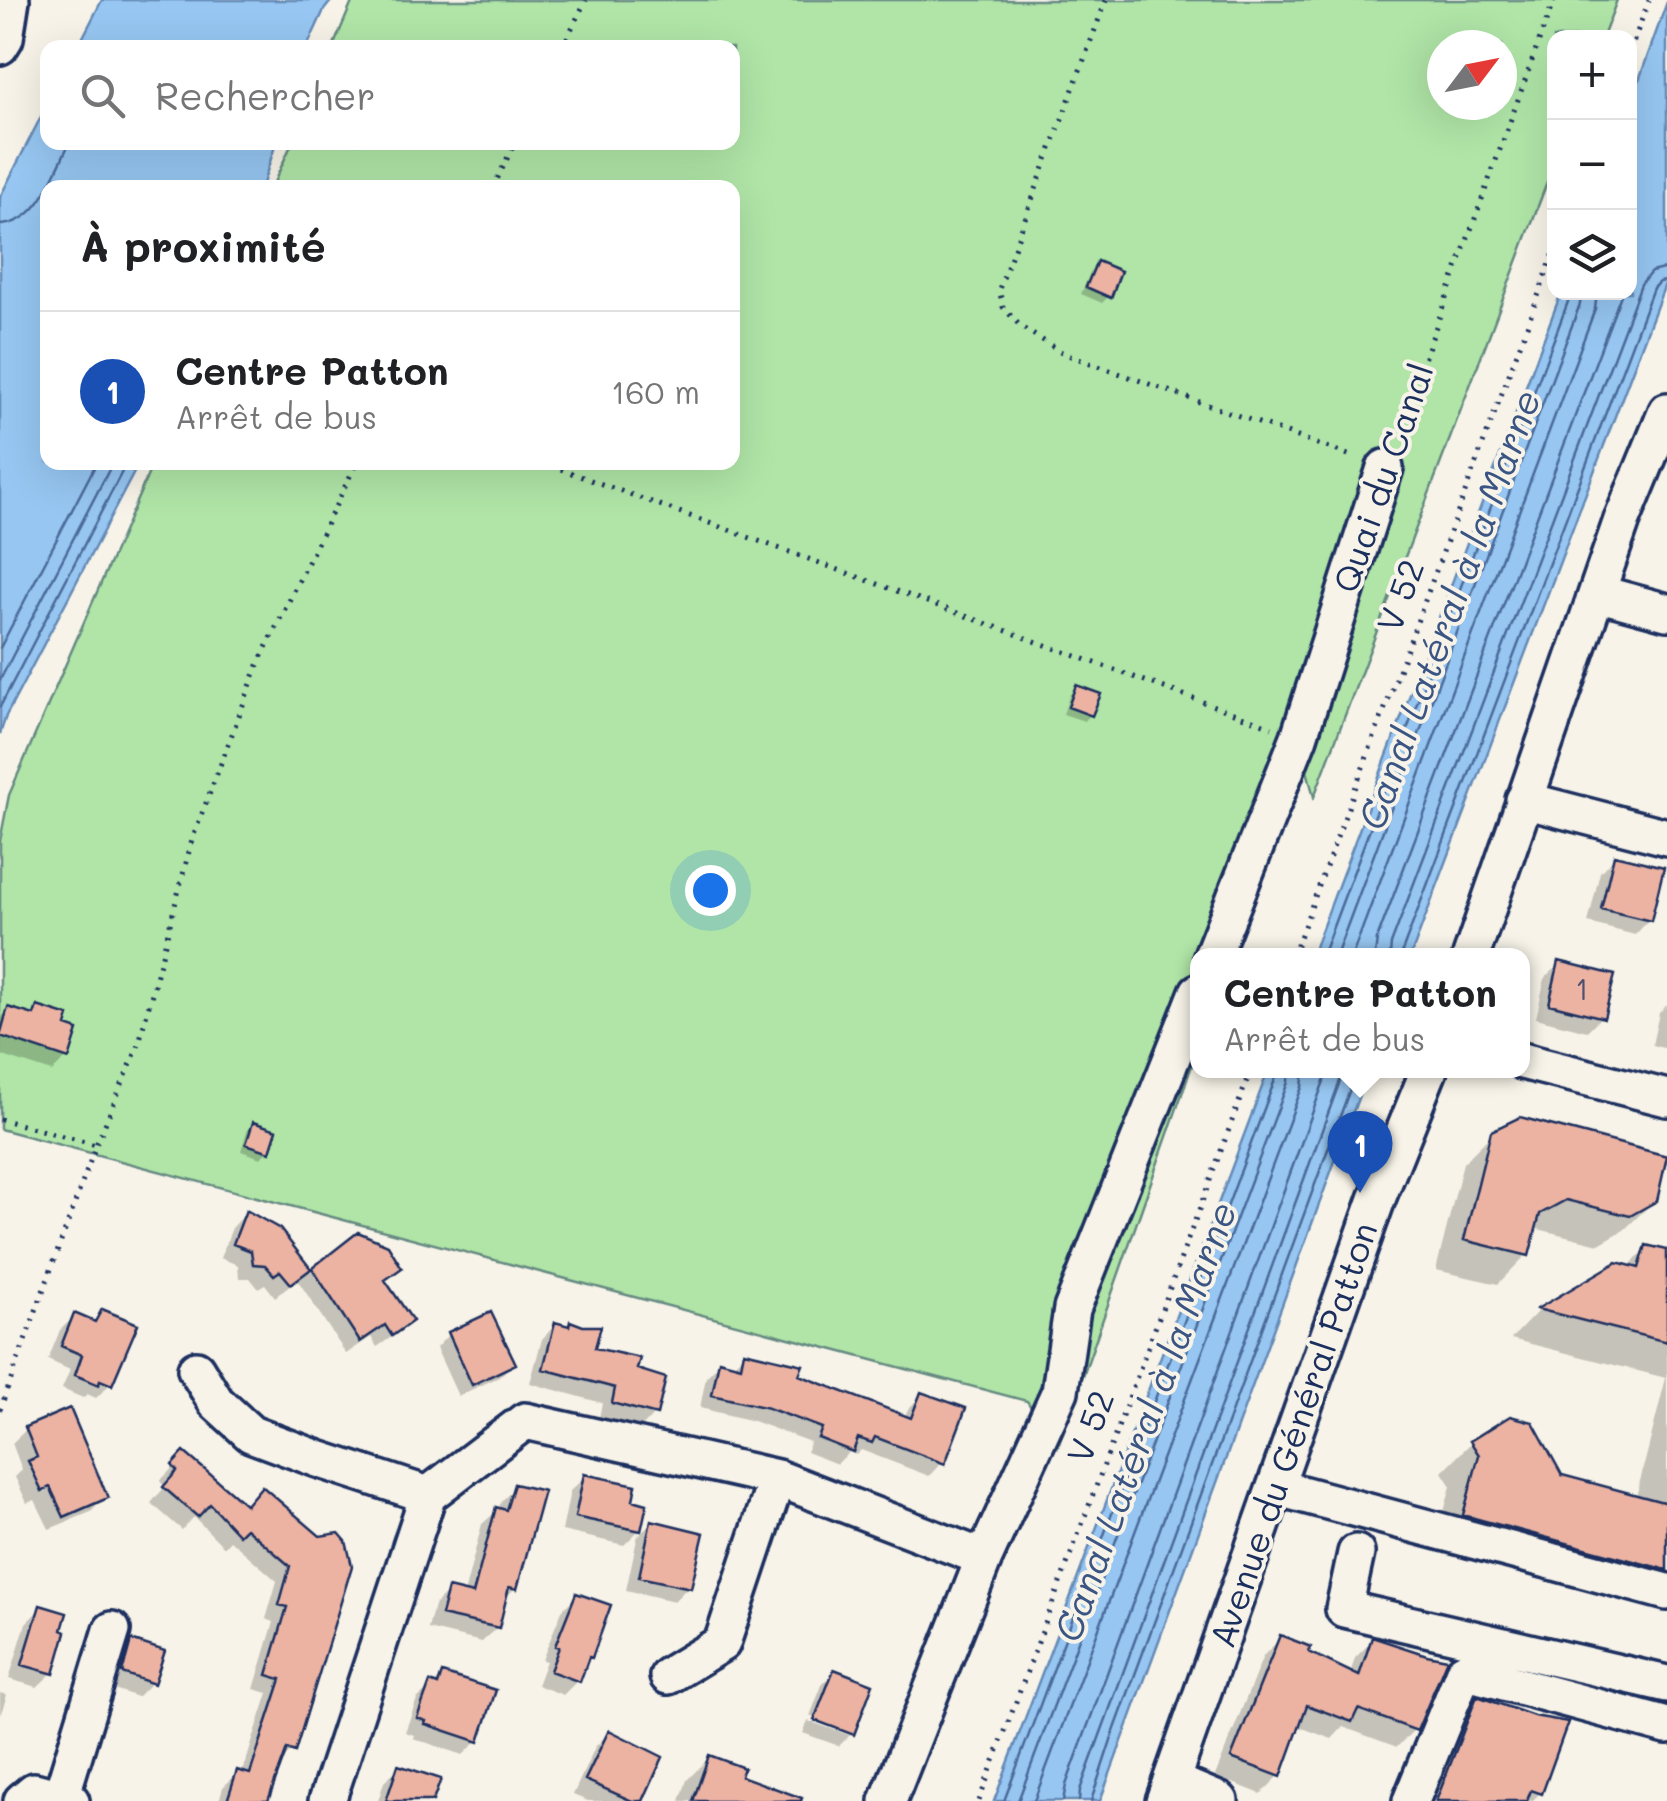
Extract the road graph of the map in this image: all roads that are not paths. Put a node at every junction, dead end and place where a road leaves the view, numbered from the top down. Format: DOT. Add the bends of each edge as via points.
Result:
graph roads {
  1 [pos="12,0"];
  2 [pos="0,46"];
  3 [pos="1667,411"];
  4 [pos="1385,468"];
  5 [pos="1598,593"];
  6 [pos="1667,612"];
  7 [pos="1524,800"];
  8 [pos="1667,837"];
  9 [pos="1215,948"];
  10 [pos="1474,948"];
  11 [pos="1190,1012"];
  12 [pos="1530,1064"];
  13 [pos="1426,1078"];
  14 [pos="1667,1098"];
  15 [pos="196,1369"];
  16 [pos="778,1478"];
  17 [pos="1276,1487"];
  18 [pos="428,1495"];
  19 [pos="1356,1552"];
  20 [pos="984,1558"];
  21 [pos="1667,1592"];
  22 [pos="112,1630"];
  23 [pos="668,1676"];
  24 [pos="1667,1684"];
  25 [pos="1667,1726"];
  26 [pos="1168,1791"];
  27 [pos="66,1799"];
  28 [pos="22,1801"];
  29 [pos="327,1801"];
  30 [pos="888,1801"];
  31 [pos="1220,1801"];
  32 [pos="1411,1801"];
  1 -- 2 [label="street"];
  3 -- 5 [label="street"];
  4 -- 9 [label="street, Quai du Canal" via="1299,738"];
  5 -- 6 [label="street"];
  5 -- 7 [label="street"];
  7 -- 8 [label="street"];
  7 -- 10 [label="street"];
  11 -- 20 [label="street" via="1072,1310 1060,1391"];
  12 -- 14 [label="street"];
  13 -- 17 [label="street, Avenue du Général Patton" via="1376,1199"];
  15 -- 18 [label="street" via="216,1402 251,1434"];
  16 -- 18 [label="street" via="526,1421"];
  16 -- 20 [label="street"];
  16 -- 23 [label="street" via="722,1643"];
  17 -- 21 [label="street"];
  17 -- 26 [label="street, Avenue du Général Patton"];
  18 -- 29 [label="street"];
  19 -- 24 [label="street" via="1344,1609"];
  20 -- 30 [label="street"];
  22 -- 27 [label="street"];
  25 -- 32 [label="street" via="1464,1671"];
  26 -- 31 [label="street"];
  27 -- 28 [label="street" via="34,1791"];
}
